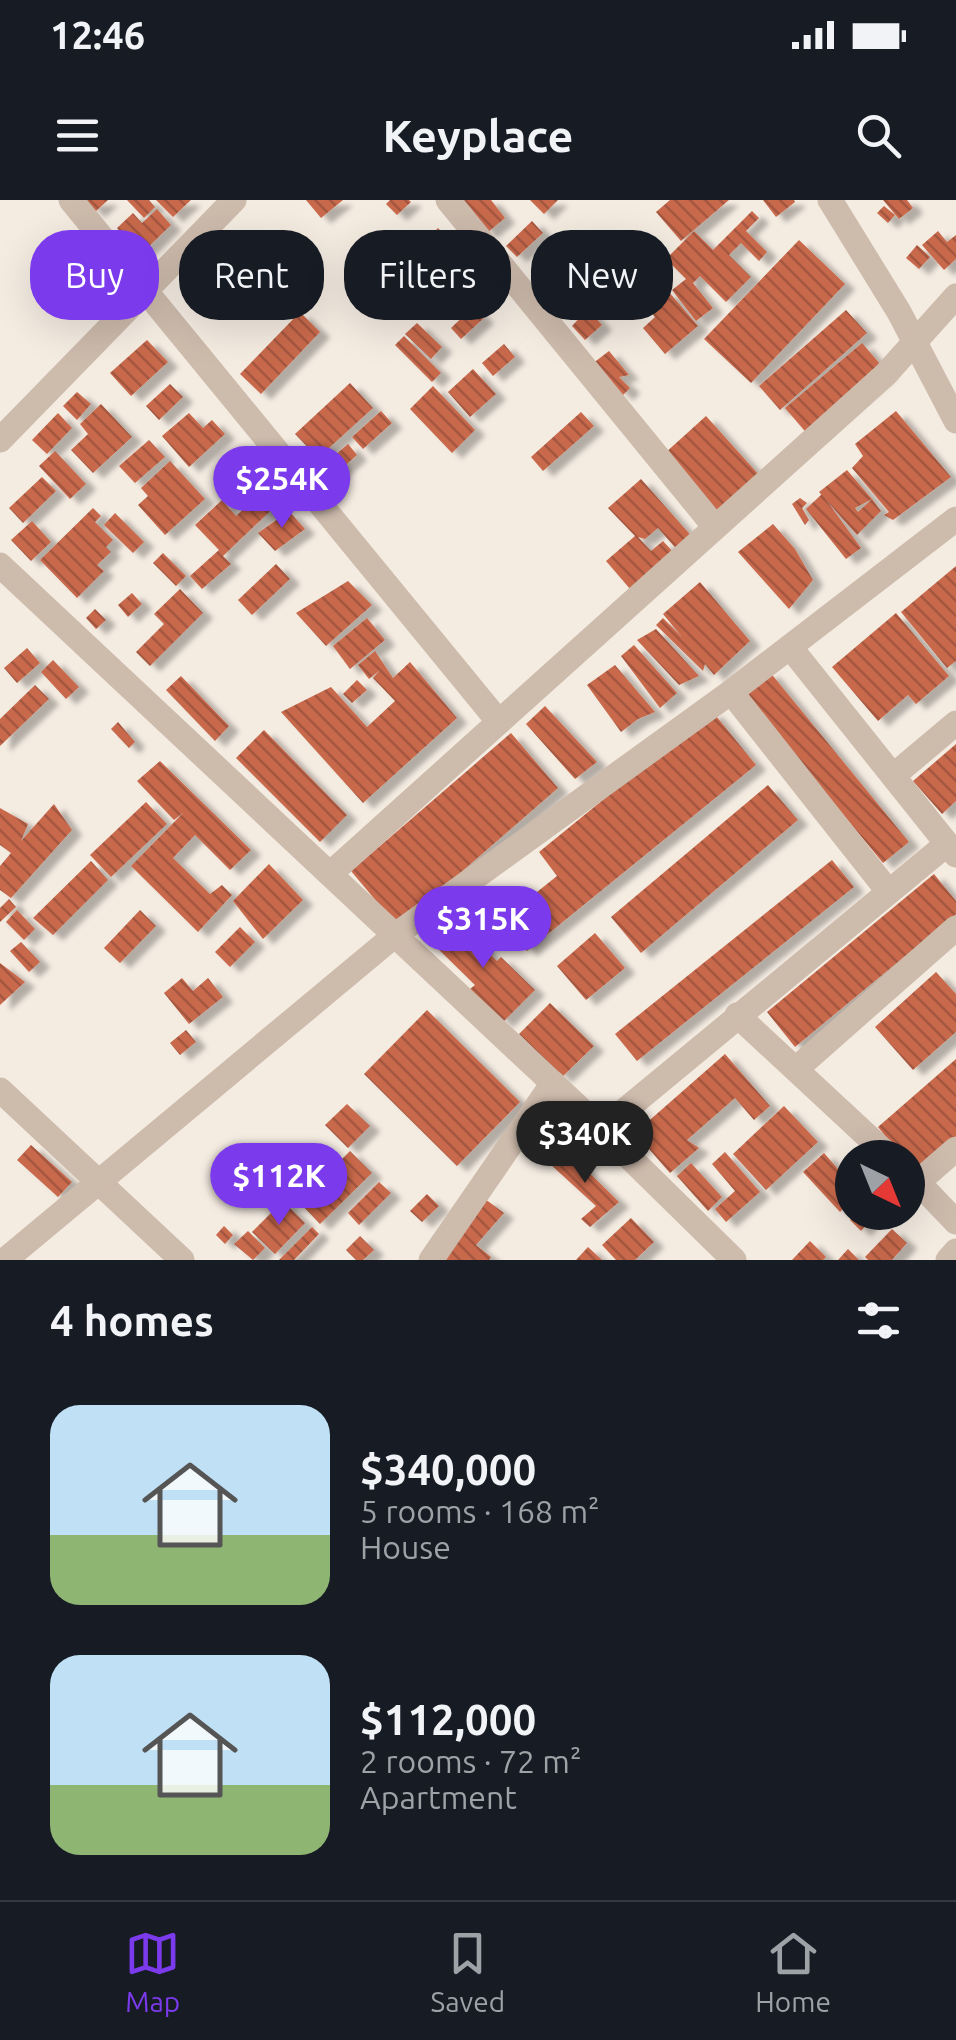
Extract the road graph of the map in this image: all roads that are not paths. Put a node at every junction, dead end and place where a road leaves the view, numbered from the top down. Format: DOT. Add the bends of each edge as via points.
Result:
graph roads {
  1 [pos="71,200"];
  2 [pos="234,200"];
  3 [pos="448,200"];
  4 [pos="830,200"];
  5 [pos="95,230"];
  6 [pos="159,279"];
  7 [pos="956,296"];
  8 [pos="159,309"];
  9 [pos="119,320"];
  10 [pos="915,340"];
  11 [pos="956,421"];
  12 [pos="0,440"];
  13 [pos="956,519"];
  14 [pos="715,527"];
  15 [pos="0,565"];
  16 [pos="790,647"];
  17 [pos="731,692"];
  18 [pos="499,722"];
  19 [pos="956,723"];
  20 [pos="893,776"];
  21 [pos="951,850"];
  22 [pos="330,874"];
  23 [pos="888,891"];
  24 [pos="956,928"];
  25 [pos="394,936"];
  26 [pos="737,1015"];
  27 [pos="796,1069"];
  28 [pos="552,1083"];
  29 [pos="0,1090"];
  30 [pos="601,1130"];
  31 [pos="873,1140"];
  32 [pos="956,1150"];
  33 [pos="925,1169"];
  34 [pos="98,1182"];
  35 [pos="925,1190"];
  36 [pos="956,1222"];
  37 [pos="956,1251"];
  38 [pos="5,1260"];
  39 [pos="182,1260"];
  40 [pos="431,1260"];
  41 [pos="734,1260"];
  42 [pos="948,1260"];
  1 -- 5 [label="street"];
  2 -- 6 [label="street"];
  3 -- 14 [label="street"];
  4 -- 10 [label="street"];
  7 -- 10 [label="street"];
  8 -- 18 [label="street"];
  9 -- 12 [label="street"];
  10 -- 11 [label="street"];
  10 -- 14 [label="street" via="886,374"];
  13 -- 16 [label="street"];
  14 -- 18 [label="street"];
  15 -- 22 [label="street"];
  16 -- 17 [label="street"];
  16 -- 20 [label="street"];
  17 -- 23 [label="street"];
  17 -- 25 [label="street"];
  18 -- 22 [label="street"];
  19 -- 20 [label="street"];
  20 -- 21 [label="street"];
  21 -- 23 [label="street"];
  22 -- 25 [label="street"];
  23 -- 26 [label="street"];
  24 -- 27 [label="street"];
  25 -- 28 [label="street"];
  25 -- 34 [label="street"];
  26 -- 27 [label="street"];
  26 -- 30 [label="street"];
  27 -- 31 [label="street"];
  28 -- 30 [label="street"];
  28 -- 40 [label="street"];
  29 -- 34 [label="street"];
  30 -- 41 [label="street"];
  32 -- 33 [label="street"];
  34 -- 38 [label="street"];
  34 -- 39 [label="street"];
  35 -- 36 [label="street"];
  37 -- 42 [label="street"];
}
